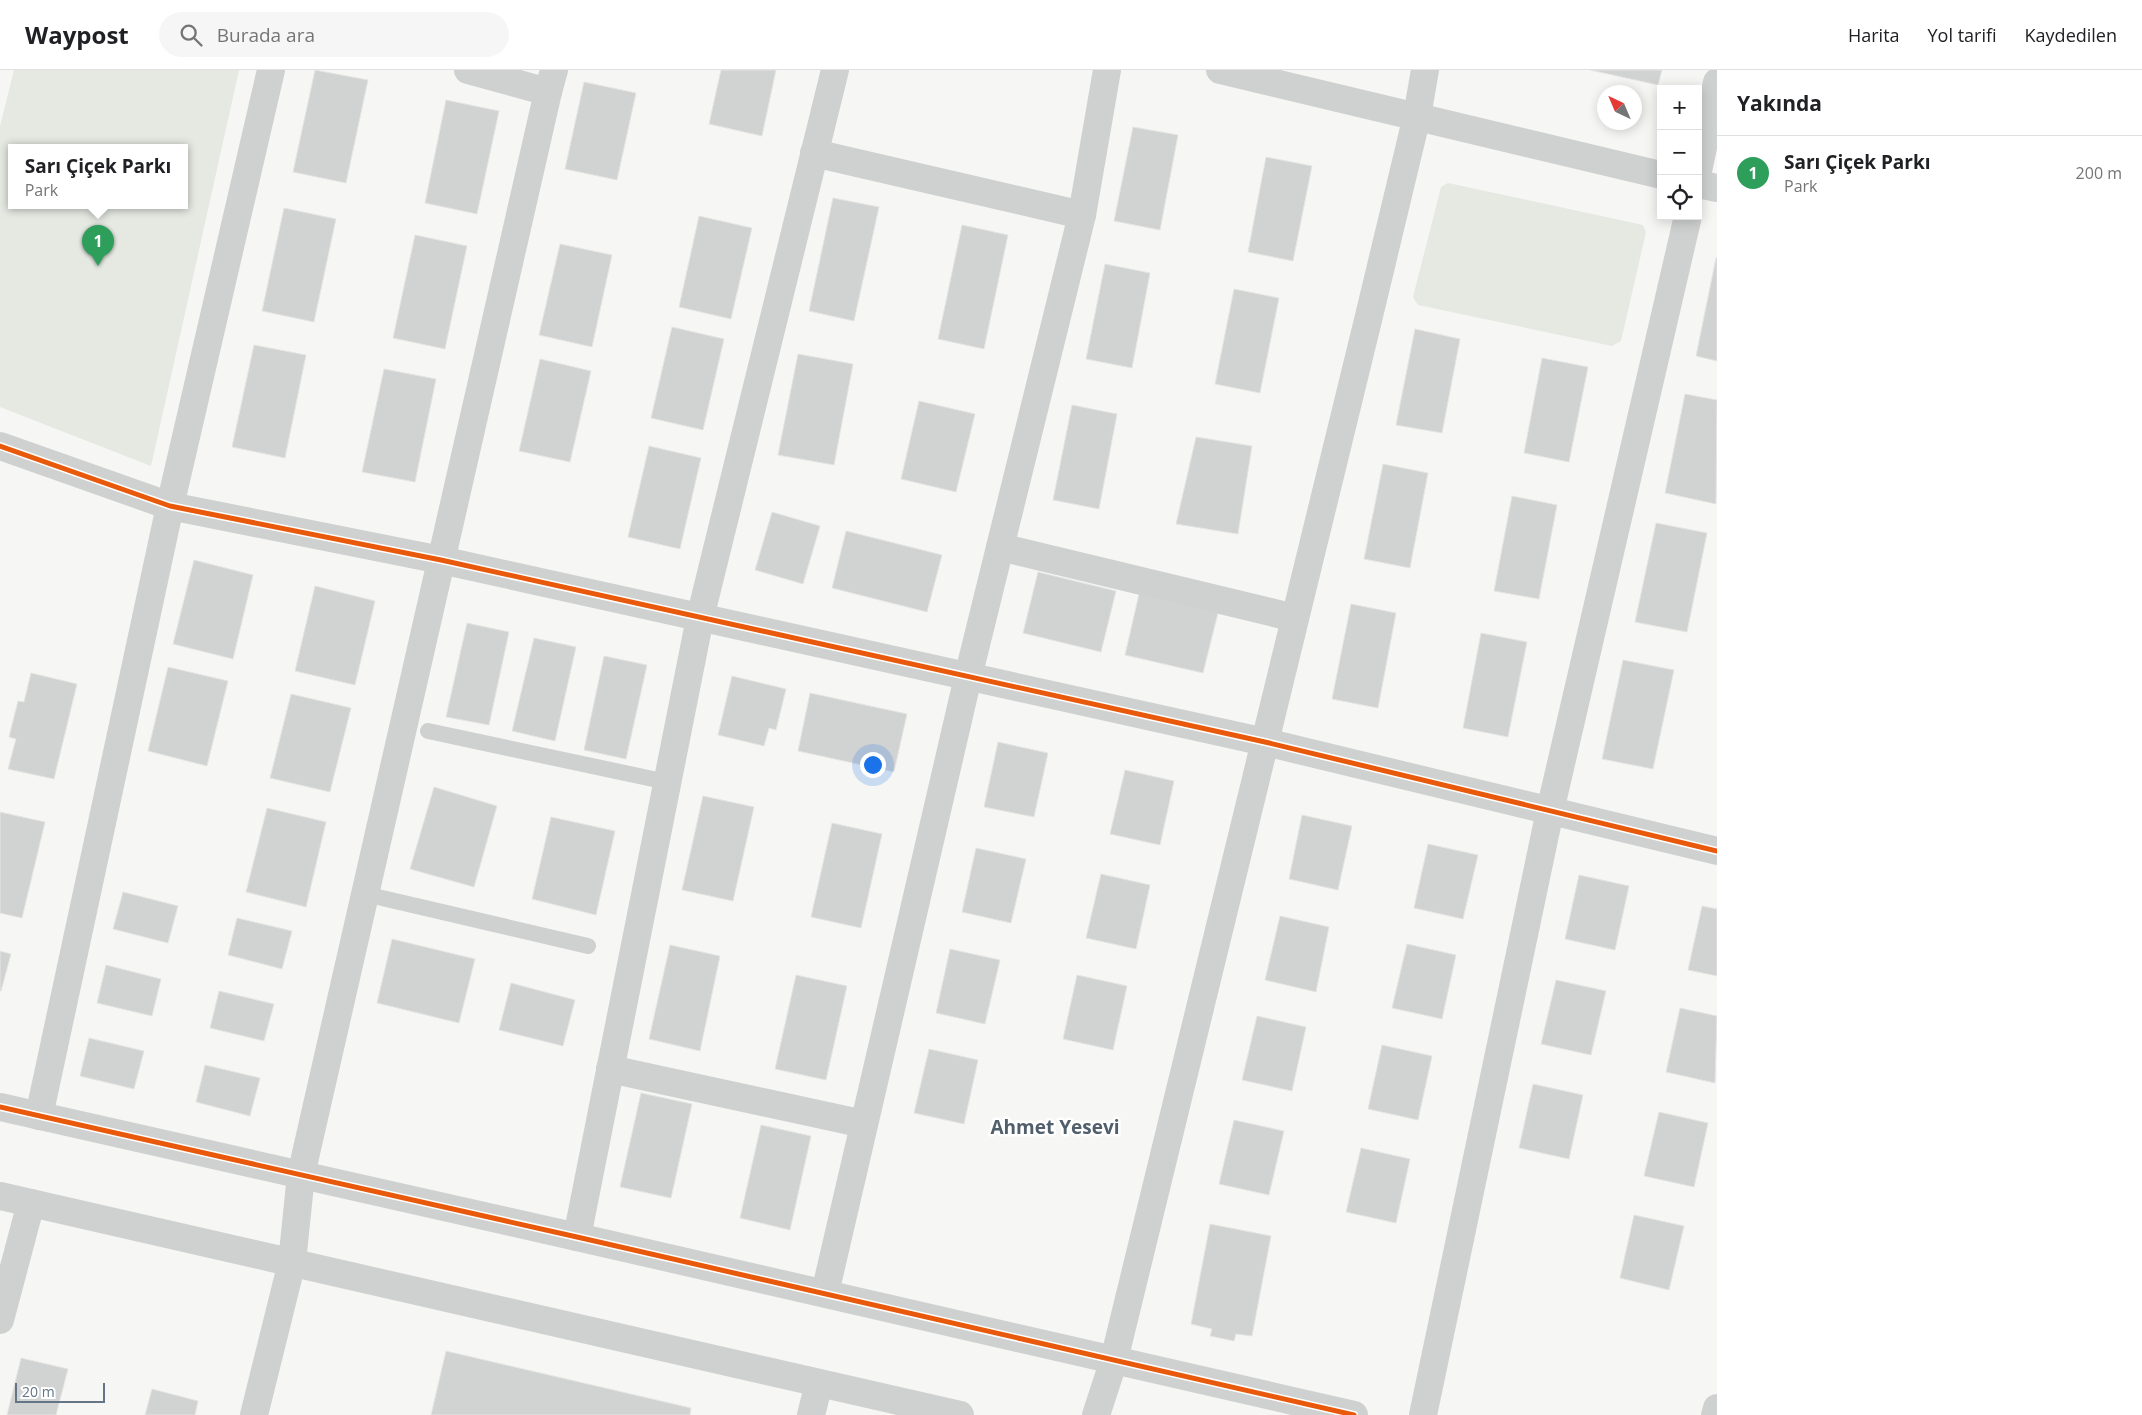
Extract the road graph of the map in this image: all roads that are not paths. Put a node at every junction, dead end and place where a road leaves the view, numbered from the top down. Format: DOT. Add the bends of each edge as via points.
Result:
graph roads {
  1 [pos="271,70"];
  2 [pos="468,70"];
  3 [pos="836,70"];
  4 [pos="1107,70"];
  5 [pos="1220,70"];
  6 [pos="1426,70"];
  7 [pos="551,81"];
  8 [pos="1717,82"];
  9 [pos="1417,116"];
  10 [pos="1702,152"];
  11 [pos="814,153"];
  12 [pos="1657,174"];
  13 [pos="1702,185"];
  14 [pos="1717,188"];
  15 [pos="1082,215"];
  16 [pos="1687,220"];
  17 [pos="0,446"];
  18 [pos="170,506"];
  19 [pos="1000,546"];
  20 [pos="441,560"];
  21 [pos="700,618"];
  22 [pos="1295,618"];
  23 [pos="968,676"];
  24 [pos="428,731"];
  25 [pos="1264,742"];
  26 [pos="667,782"];
  27 [pos="1550,811"];
  28 [pos="1717,851"];
  29 [pos="365,894"];
  30 [pos="588,946"];
  31 [pos="610,1069"];
  32 [pos="0,1107"];
  33 [pos="39,1116"];
  34 [pos="864,1124"];
  35 [pos="301,1175"];
  36 [pos="0,1196"];
  37 [pos="31,1203"];
  38 [pos="577,1237"];
  39 [pos="292,1262"];
  40 [pos="825,1294"];
  41 [pos="0,1320"];
  42 [pos="1114,1360"];
  43 [pos="818,1383"];
  44 [pos="1717,1408"];
  45 [pos="254,1415"];
  46 [pos="811,1415"];
  47 [pos="960,1415"];
  48 [pos="1096,1415"];
  49 [pos="1354,1415"];
  50 [pos="1422,1415"];
  51 [pos="1715,1415"];
  1 -- 18 [label="street"];
  2 -- 7 [label="street"];
  3 -- 11 [label="street"];
  4 -- 15 [label="street"];
  5 -- 9 [label="street"];
  6 -- 9 [label="street"];
  7 -- 20 [label="street"];
  8 -- 10 [label="street"];
  9 -- 12 [label="street"];
  9 -- 22 [label="street"];
  11 -- 15 [label="street"];
  11 -- 21 [label="street"];
  13 -- 14 [label="street"];
  15 -- 19 [label="street"];
  16 -- 27 [label="street"];
  17 -- 18 [label="street"];
  18 -- 20 [label="street"];
  18 -- 33 [label="street"];
  19 -- 22 [label="street"];
  19 -- 23 [label="street"];
  20 -- 21 [label="street"];
  20 -- 29 [label="street"];
  21 -- 23 [label="street"];
  21 -- 26 [label="street"];
  22 -- 25 [label="street"];
  23 -- 25 [label="street"];
  23 -- 34 [label="street"];
  24 -- 26 [label="lane"];
  25 -- 27 [label="street"];
  25 -- 42 [label="street"];
  26 -- 31 [label="street"];
  27 -- 28 [label="street"];
  27 -- 50 [label="street"];
  29 -- 30 [label="lane"];
  29 -- 35 [label="street"];
  31 -- 34 [label="street"];
  31 -- 38 [label="street"];
  32 -- 33 [label="street"];
  33 -- 35 [label="street"];
  34 -- 40 [label="street"];
  35 -- 38 [label="street"];
  35 -- 39 [label="street"];
  36 -- 37 [label="street"];
  37 -- 39 [label="street"];
  37 -- 41 [label="street"];
  38 -- 40 [label="street"];
  39 -- 43 [label="street"];
  39 -- 45 [label="street"];
  40 -- 42 [label="street"];
  42 -- 48 [label="street"];
  42 -- 49 [label="street"];
  43 -- 46 [label="street"];
  43 -- 47 [label="street"];
  44 -- 51 [label="street"];
}
